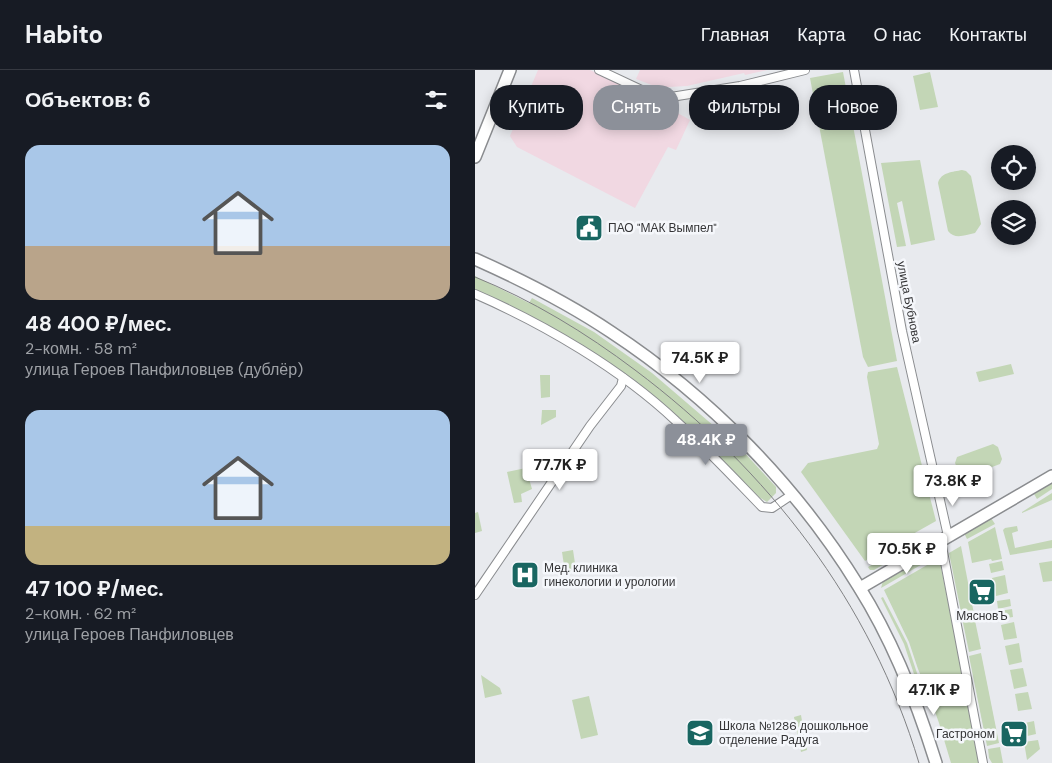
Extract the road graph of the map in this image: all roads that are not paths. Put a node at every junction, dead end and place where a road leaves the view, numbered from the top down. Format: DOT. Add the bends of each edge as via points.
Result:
graph roads {
  1 [pos="510,70"];
  2 [pos="599,70"];
  3 [pos="805,70"];
  4 [pos="854,70"];
  5 [pos="475,157"];
  6 [pos="475,259"];
  7 [pos="475,294"];
  8 [pos="623,378"];
  9 [pos="1052,476"];
  10 [pos="793,494"];
  11 [pos="944,538"];
  12 [pos="860,588"];
  13 [pos="475,595"];
  14 [pos="936,763"];
  15 [pos="983,763"];
  1 -- 5 [label="main road"];
  2 -- 3 [label="street" via="646,92 671,97"];
  4 -- 11 [label="street, улица Бубнова"];
  6 -- 10 [label="main road" via="536,287 660,366 736,434"];
  7 -- 8 [label="street" via="560,338"];
  8 -- 10 [label="street" via="675,420 762,507 772,508"];
  8 -- 13 [label="street" via="621,386 590,426"];
  9 -- 11 [label="main road"];
  10 -- 12 [label="main road"];
  11 -- 12 [label="main road"];
  11 -- 15 [label="street, улица Бубнова"];
  12 -- 14 [label="main road" via="913,695"];
}
